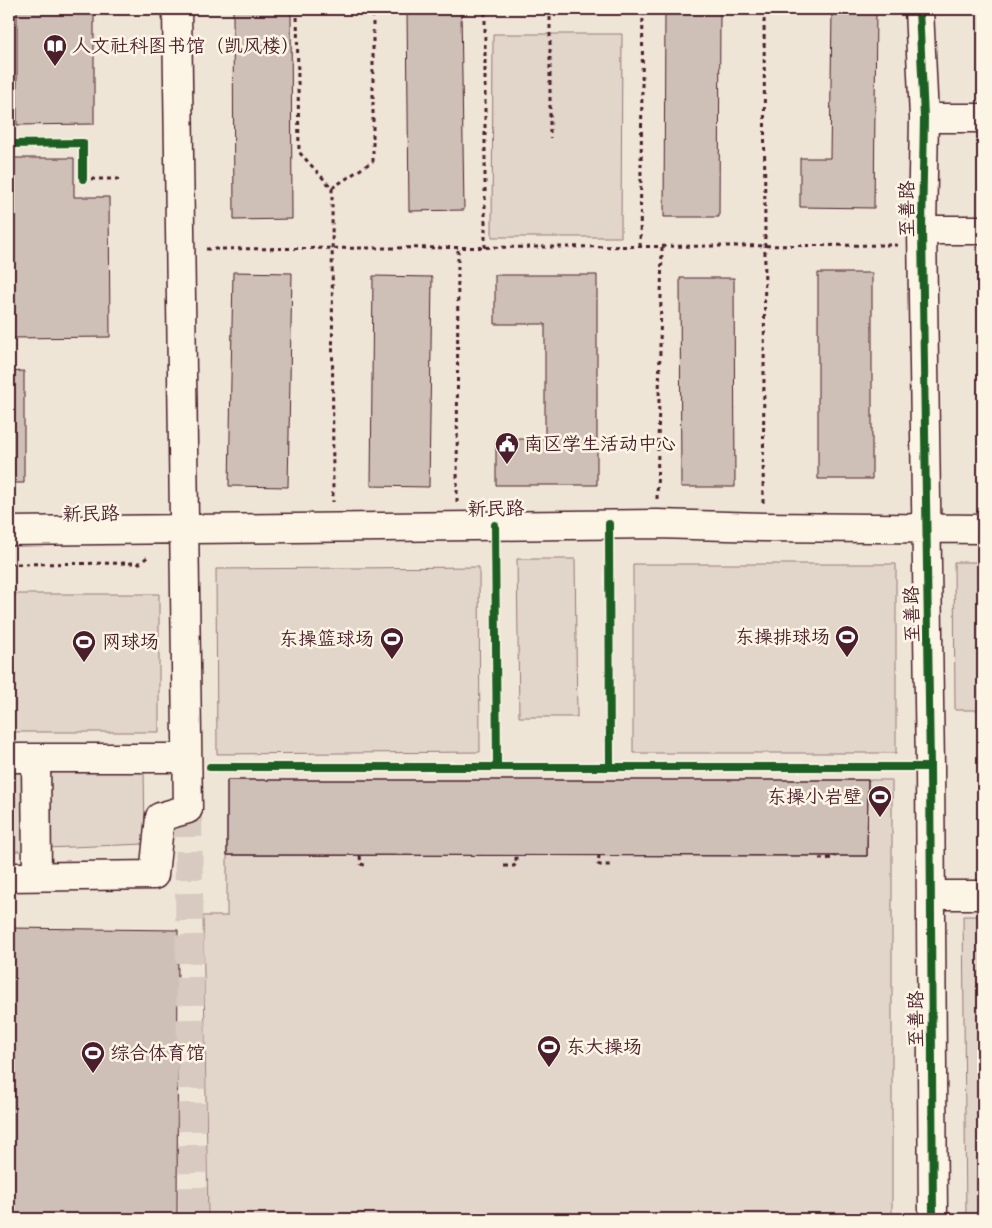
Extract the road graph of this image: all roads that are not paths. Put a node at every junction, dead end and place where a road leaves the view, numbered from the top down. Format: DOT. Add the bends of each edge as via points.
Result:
graph roads {
  1 [pos="177,9"];
  2 [pos="919,9"];
  3 [pos="924,118"];
  4 [pos="983,118"];
  5 [pos="983,230"];
  6 [pos="923,237"];
  7 [pos="927,528"];
  8 [pos="184,529"];
  9 [pos="983,529"];
  10 [pos="9,531"];
  11 [pos="9,758"];
  12 [pos="36,758"];
  13 [pos="187,758"];
  14 [pos="37,876"];
  15 [pos="9,877"];
  16 [pos="983,895"];
  17 [pos="931,896"];
  18 [pos="933,1219"];
  1 -- 8 [label="street"];
  2 -- 3 [label="street, 至善路"];
  3 -- 4 [label="street"];
  3 -- 6 [label="street, 至善路"];
  5 -- 6 [label="street"];
  6 -- 7 [label="street, 至善路"];
  7 -- 8 [label="street, 新民路" via="657,524"];
  7 -- 9 [label="street, 新民路"];
  7 -- 17 [label="street, 至善路"];
  8 -- 10 [label="street, 新民路"];
  8 -- 13 [label="street"];
  11 -- 12 [label="street"];
  12 -- 13 [label="street"];
  12 -- 14 [label="street"];
  13 -- 14 [label="street" via="188,810 160,817 154,874"];
  14 -- 15 [label="street"];
  16 -- 17 [label="street"];
  17 -- 18 [label="street, 至善路"];
}
